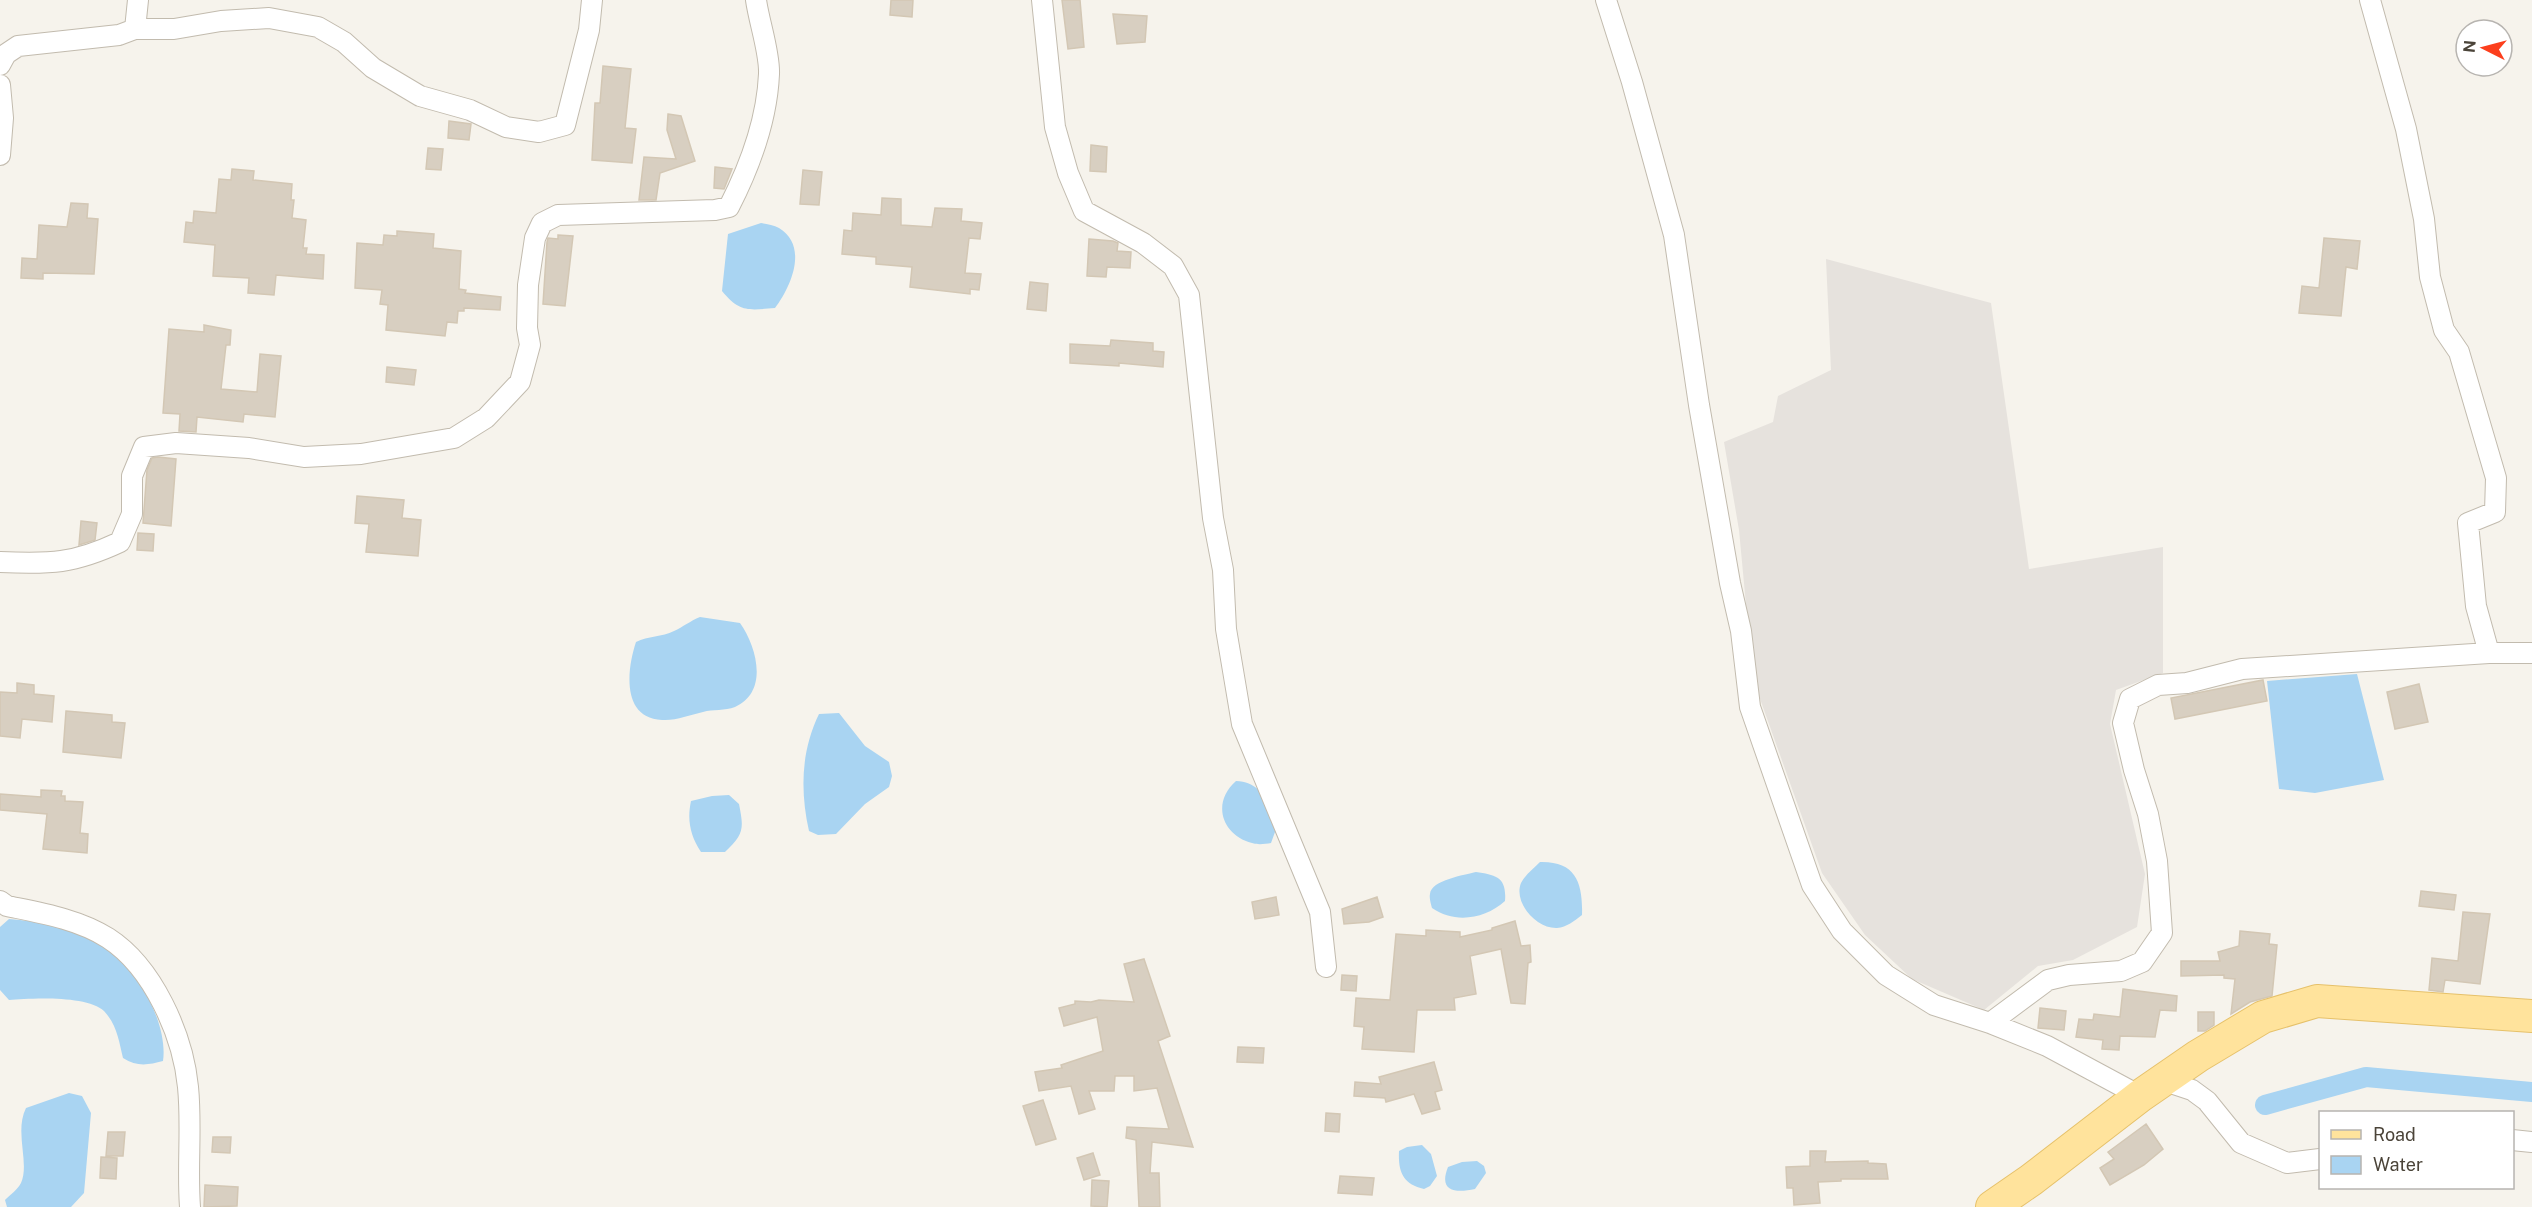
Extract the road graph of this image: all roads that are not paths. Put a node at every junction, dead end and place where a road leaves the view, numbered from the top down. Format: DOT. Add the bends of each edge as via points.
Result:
graph roads {
  1 [pos="138,0"];
  2 [pos="592,0"];
  3 [pos="756,0"];
  4 [pos="1042,0"];
  5 [pos="1606,0"];
  6 [pos="2370,0"];
  7 [pos="135,29"];
  8 [pos="0,65"];
  9 [pos="0,85"];
  10 [pos="1,118"];
  11 [pos="0,155"];
  12 [pos="0,562"];
  13 [pos="2489,653"];
  14 [pos="2532,653"];
  15 [pos="0,901"];
  16 [pos="1326,967"];
  17 [pos="2532,1016"];
  18 [pos="1990,1023"];
  19 [pos="2151,1088"];
  20 [pos="2514,1140"];
  21 [pos="2532,1142"];
  22 [pos="2319,1160"];
  23 [pos="190,1207"];
  24 [pos="1992,1207"];
  1 -- 7 [label="street"];
  2 -- 7 [label="street" via="589,30 565,125 539,132 506,127 470,110 420,96 373,68 344,42 318,27 269,18"];
  3 -- 12 [label="street" via="770,72 760,130 729,207 558,215 542,223 531,260 527,328 530,345 520,382 486,418 454,438 361,454 304,457 176,443 144,447 132,476 132,514 120,542 90,556 58,563"];
  4 -- 16 [label="street" via="1055,127 1083,211 1143,243 1173,266 1189,296 1209,485 1223,570 1226,629 1242,724 1320,912"];
  5 -- 18 [label="street" via="1674,235 1699,405 1742,632 1750,707 1812,885 1842,931 1886,975 1934,1005"];
  6 -- 13 [label="street" via="2406,129 2424,219 2430,277 2444,330 2459,352 2496,478 2495,512 2468,523 2476,606"];
  7 -- 8 [label="street" via="119,35 18,46 6,54"];
  9 -- 10 [label="street"];
  10 -- 11 [label="street"];
  13 -- 14 [label="street"];
  13 -- 18 [label="street" via="2242,669 2187,683 2158,685 2130,699 2123,723 2157,861 2162,933 2142,962 2121,971 2048,980"];
  15 -- 23 [label="street" via="7,906 60,917 107,937 140,964 175,1033 188,1086"];
  17 -- 19 [label="main road" via="2317,1002 2263,1017"];
  18 -- 19 [label="street"];
  19 -- 22 [label="street" via="2192,1090 2207,1101 2241,1143 2287,1163"];
  19 -- 24 [label="main road"];
  20 -- 21 [label="street"];
}
